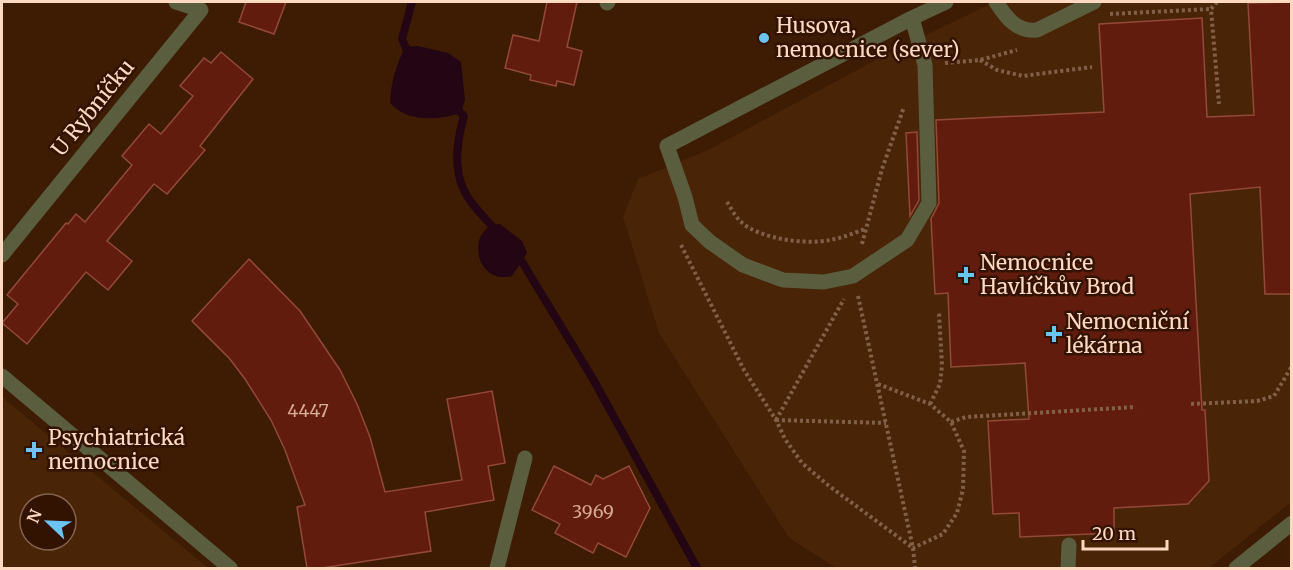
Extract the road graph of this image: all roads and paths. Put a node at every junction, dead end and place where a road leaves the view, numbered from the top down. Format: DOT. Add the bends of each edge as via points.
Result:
graph roads {
  1 [pos="176,2"];
  2 [pos="946,2"];
  3 [pos="996,2"];
  4 [pos="1094,2"];
  5 [pos="1216,2"];
  6 [pos="912,18"];
  7 [pos="925,65"];
  8 [pos="1092,67"];
  9 [pos="907,98"];
  10 [pos="1220,104"];
  11 [pos="727,202"];
  12 [pos="681,244"];
  13 [pos="2,255"];
  14 [pos="853,276"];
  15 [pos="939,312"];
  16 [pos="1291,366"];
  17 [pos="2,376"];
  18 [pos="878,384"];
  19 [pos="930,404"];
  20 [pos="1191,404"];
  21 [pos="1136,406"];
  22 [pos="776,420"];
  23 [pos="951,422"];
  24 [pos="886,423"];
  25 [pos="525,458"];
  26 [pos="1292,523"];
  27 [pos="1068,545"];
  28 [pos="913,548"];
  29 [pos="230,568"];
  30 [pos="497,568"];
  31 [pos="915,568"];
  32 [pos="1068,568"];
  33 [pos="1236,568"];
  1 -- 13 [label="street, U Rybníčku" via="201,10"];
  2 -- 6 [label="street"];
  3 -- 4 [label="street" via="1014,25 1028,31"];
  5 -- 10 [label="path" via="1211,9"];
  6 -- 7 [label="street"];
  6 -- 14 [label="street" via="667,146 692,225 710,242 743,265 783,280 824,282"];
  7 -- 8 [label="path" via="980,60 997,70 1023,76"];
  7 -- 14 [label="street" via="928,203 907,240"];
  9 -- 11 [label="path" via="866,229 829,241 784,239 749,227"];
  12 -- 22 [label="path" via="744,370"];
  14 -- 18 [label="path"];
  14 -- 22 [label="path" via="843,304"];
  15 -- 19 [label="path" via="942,365 940,384"];
  16 -- 20 [label="path" via="1274,396 1257,401"];
  17 -- 29 [label="street"];
  18 -- 19 [label="path"];
  18 -- 24 [label="path"];
  19 -- 23 [label="path"];
  21 -- 23 [label="path" via="966,417"];
  22 -- 24 [label="path"];
  22 -- 28 [label="path" via="802,463"];
  23 -- 28 [label="path" via="963,451 963,489 957,513 943,534"];
  24 -- 28 [label="path"];
  25 -- 30 [label="street"];
  26 -- 33 [label="street"];
  27 -- 32 [label="street"];
  28 -- 31 [label="path"];
}
